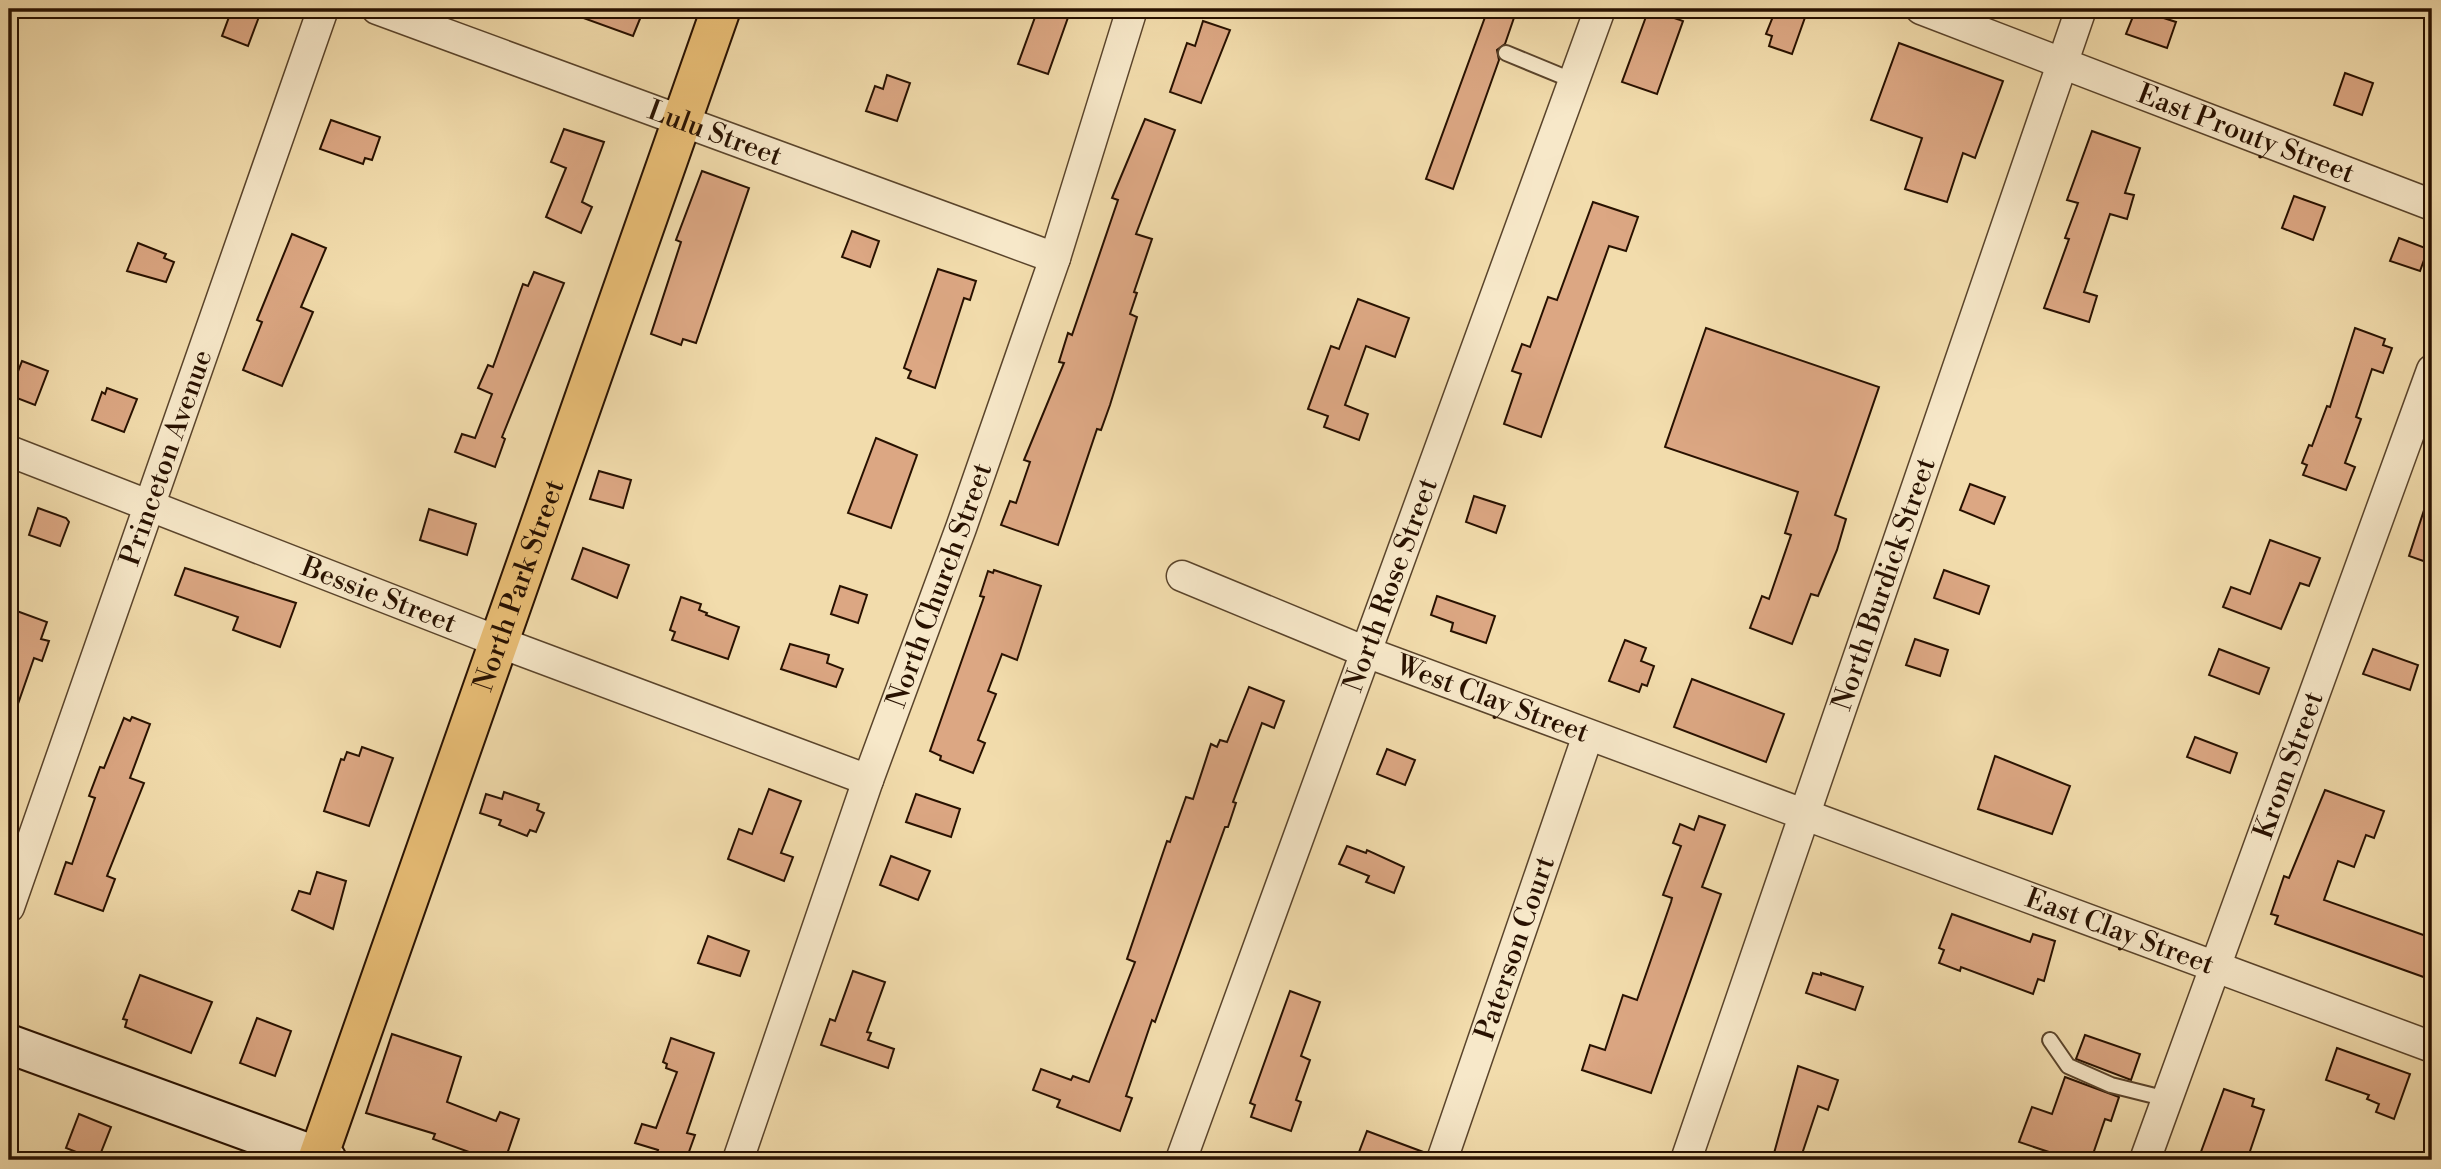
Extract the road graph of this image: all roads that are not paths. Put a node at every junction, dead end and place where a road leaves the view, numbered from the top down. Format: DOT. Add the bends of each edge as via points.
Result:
graph roads {
  1 [pos="323,9"];
  2 [pos="377,9"];
  3 [pos="721,9"];
  4 [pos="1132,9"];
  5 [pos="1600,9"];
  6 [pos="1921,9"];
  7 [pos="2081,9"];
  8 [pos="1506,53"];
  9 [pos="2062,64"];
  10 [pos="1574,81"];
  11 [pos="681,121"];
  12 [pos="2432,205"];
  13 [pos="1055,258"];
  14 [pos="2432,370"];
  15 [pos="9,452"];
  16 [pos="150,507"];
  17 [pos="1182,576"];
  18 [pos="497,641"];
  19 [pos="1366,652"];
  20 [pos="1588,735"];
  21 [pos="868,780"];
  22 [pos="1806,814"];
  23 [pos="9,907"];
  24 [pos="2215,966"];
  25 [pos="2050,1040"];
  26 [pos="9,1044"];
  27 [pos="2432,1047"];
  28 [pos="2167,1099"];
  29 [pos="321,1159"];
  30 [pos="738,1160"];
  31 [pos="1181,1160"];
  32 [pos="1442,1160"];
  33 [pos="1686,1160"];
  34 [pos="2145,1160"];
  1 -- 16 [label="street, Princeton Avenue"];
  2 -- 11 [label="street, Lulu Street"];
  3 -- 11 [label="main road, North Park Street"];
  4 -- 13 [label="street, North Church Street"];
  5 -- 10 [label="street, North Rose Street"];
  6 -- 9 [label="street, East Prouty Street"];
  7 -- 9 [label="street, North Burdick Street"];
  8 -- 10 [label="lane"];
  9 -- 12 [label="street, East Prouty Street"];
  9 -- 22 [label="street, North Burdick Street"];
  10 -- 19 [label="street, North Rose Street"];
  11 -- 13 [label="street, Lulu Street"];
  11 -- 18 [label="main road, North Park Street"];
  13 -- 21 [label="street, North Church Street"];
  14 -- 24 [label="street, Krom Street"];
  15 -- 16 [label="street, Bessie Street"];
  16 -- 18 [label="street, Bessie Street"];
  16 -- 23 [label="street, Princeton Avenue"];
  17 -- 19 [label="street, West Clay Street"];
  18 -- 21 [label="street, Bessie Street"];
  18 -- 29 [label="main road, North Park Street"];
  19 -- 20 [label="street, West Clay Street"];
  19 -- 31 [label="street, North Rose Street"];
  20 -- 22 [label="street, West Clay Street"];
  20 -- 32 [label="street, Paterson Court"];
  21 -- 30 [label="street, North Church Street"];
  22 -- 24 [label="street, East Clay Street"];
  22 -- 33 [label="street, North Burdick Street"];
  24 -- 27 [label="street, East Clay Street"];
  24 -- 28 [label="street, Krom Street"];
  25 -- 28 [label="lane" via="2068,1066"];
  26 -- 29 [label="street"];
  28 -- 34 [label="street, Krom Street"];
}
